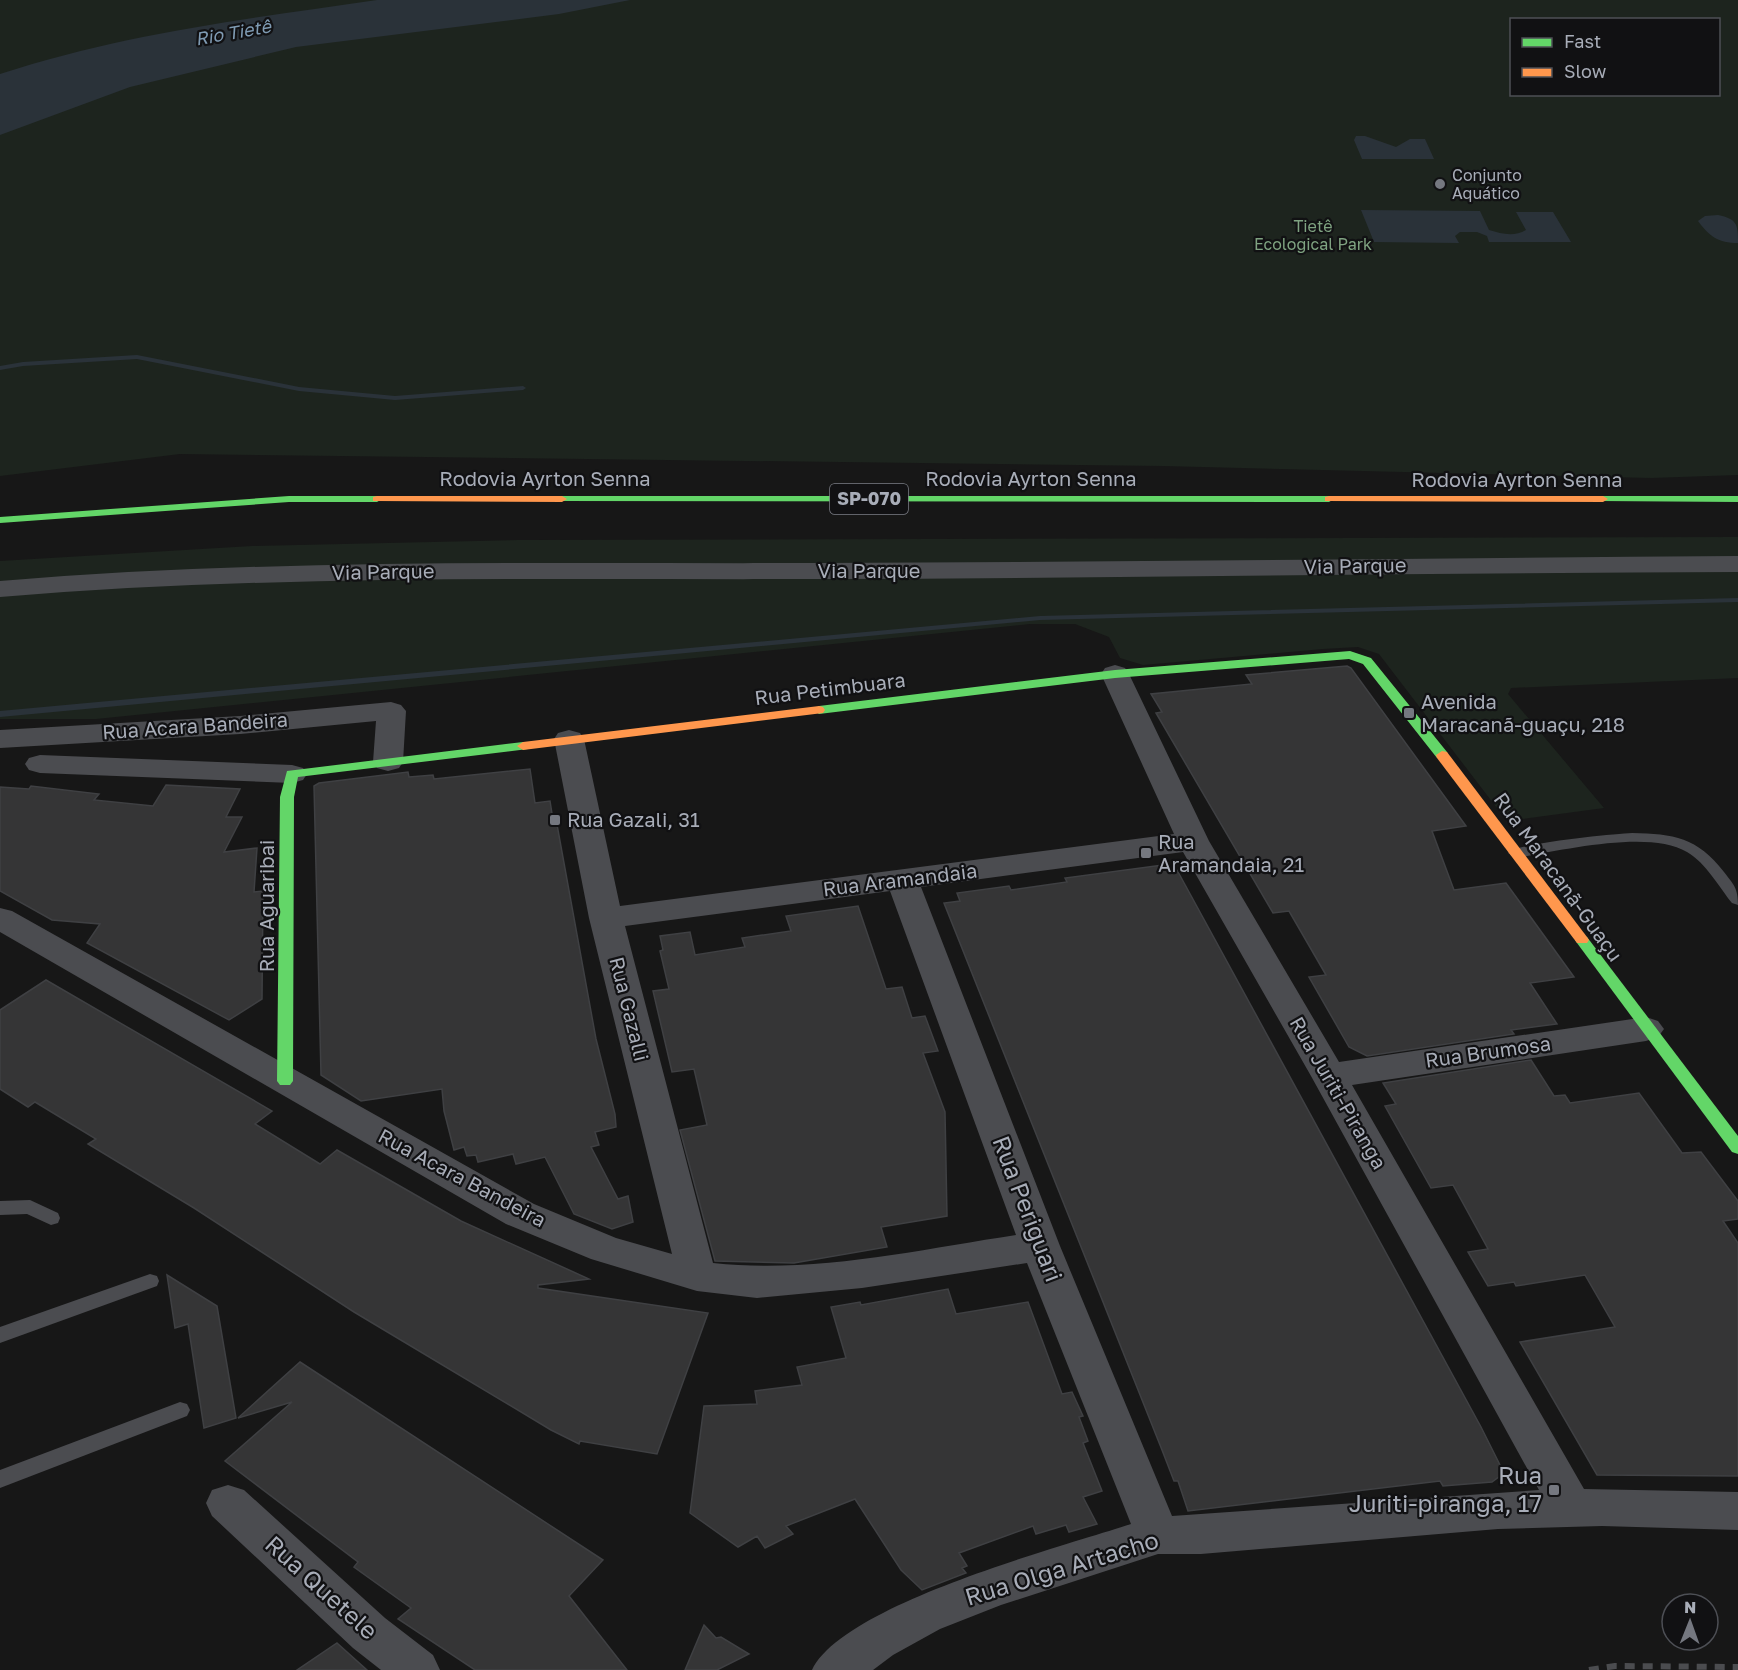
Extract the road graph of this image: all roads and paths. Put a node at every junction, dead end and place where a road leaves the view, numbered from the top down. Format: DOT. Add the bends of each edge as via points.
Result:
graph roads {
  1 [pos="1738,500"];
  2 [pos="0,520"];
  3 [pos="1738,564"];
  4 [pos="0,589"];
  5 [pos="1332,656"];
  6 [pos="1115,674"];
  7 [pos="0,739"];
  8 [pos="569,739"];
  9 [pos="388,762"];
  10 [pos="40,764"];
  11 [pos="292,774"];
  12 [pos="1193,842"];
  13 [pos="1516,853"];
  14 [pos="902,880"];
  15 [pos="1738,900"];
  16 [pos="0,918"];
  17 [pos="606,918"];
  18 [pos="1646,1029"];
  19 [pos="1329,1076"];
  20 [pos="285,1081"];
  21 [pos="1738,1148"];
  22 [pos="0,1208"];
  23 [pos="51,1218"];
  24 [pos="1040,1246"];
  25 [pos="697,1276"];
  26 [pos="150,1281"];
  27 [pos="0,1335"];
  28 [pos="180,1410"];
  29 [pos="0,1479"];
  30 [pos="228,1503"];
  31 [pos="1572,1508"];
  32 [pos="1738,1511"];
  33 [pos="1158,1535"];
  34 [pos="416,1670"];
  35 [pos="836,1670"];
  1 -- 2 [label="main road, Rodovia Ayrton Senna / SP-070" via="289,499"];
  3 -- 4 [label="street, Via Parque" via="353,572 221,574"];
  5 -- 6 [label="main road, Rua Petimbuara"];
  5 -- 13 [label="main road, Rua Maracanã-Guaçu" via="1358,656 1367,661"];
  6 -- 8 [label="main road, Rua Petimbuara"];
  6 -- 12 [label="street, Rua Juriti-Piranga"];
  7 -- 9 [label="street, Rua Acara Bandeira" via="240,725 391,711"];
  8 -- 9 [label="main road, Rua Petimbuara"];
  8 -- 17 [label="street, Rua Gazalli"];
  9 -- 11 [label="main road, Rua Petimbuara"];
  10 -- 11 [label="street"];
  11 -- 20 [label="main road, Rua Aguaribai" via="287,797"];
  12 -- 14 [label="street, Rua Aramandaia"];
  12 -- 19 [label="street, Rua Juriti-Piranga"];
  13 -- 15 [label="lane" via="1643,836 1679,842 1694,849"];
  13 -- 18 [label="main road, Rua Maracanã-Guaçu"];
  14 -- 17 [label="street, Rua Aramandaia"];
  14 -- 24 [label="street, Rua Periguari"];
  16 -- 20 [label="street, Rua Acara Bandeira"];
  17 -- 25 [label="street, Rua Gazalli"];
  18 -- 19 [label="street, Rua Brumosa"];
  18 -- 21 [label="main road, Rua Maracanã-Guaçu"];
  19 -- 31 [label="street, Rua Juriti-Piranga"];
  20 -- 25 [label="street, Rua Acara Bandeira" via="520,1214 605,1250"];
  22 -- 23 [label="lane" via="30,1207"];
  24 -- 25 [label="street, Rua Acara Bandeira" via="861,1273 757,1283"];
  24 -- 33 [label="street, Rua Periguari"];
  26 -- 27 [label="lane"];
  28 -- 29 [label="lane"];
  30 -- 34 [label="street, Rua Quetele" via="369,1633"];
  31 -- 32 [label="street, Rua Olga Artacho"];
  31 -- 33 [label="street, Rua Olga Artacho"];
  33 -- 35 [label="street, Rua Olga Artacho" via="992,1588 924,1615 878,1640"];
}
